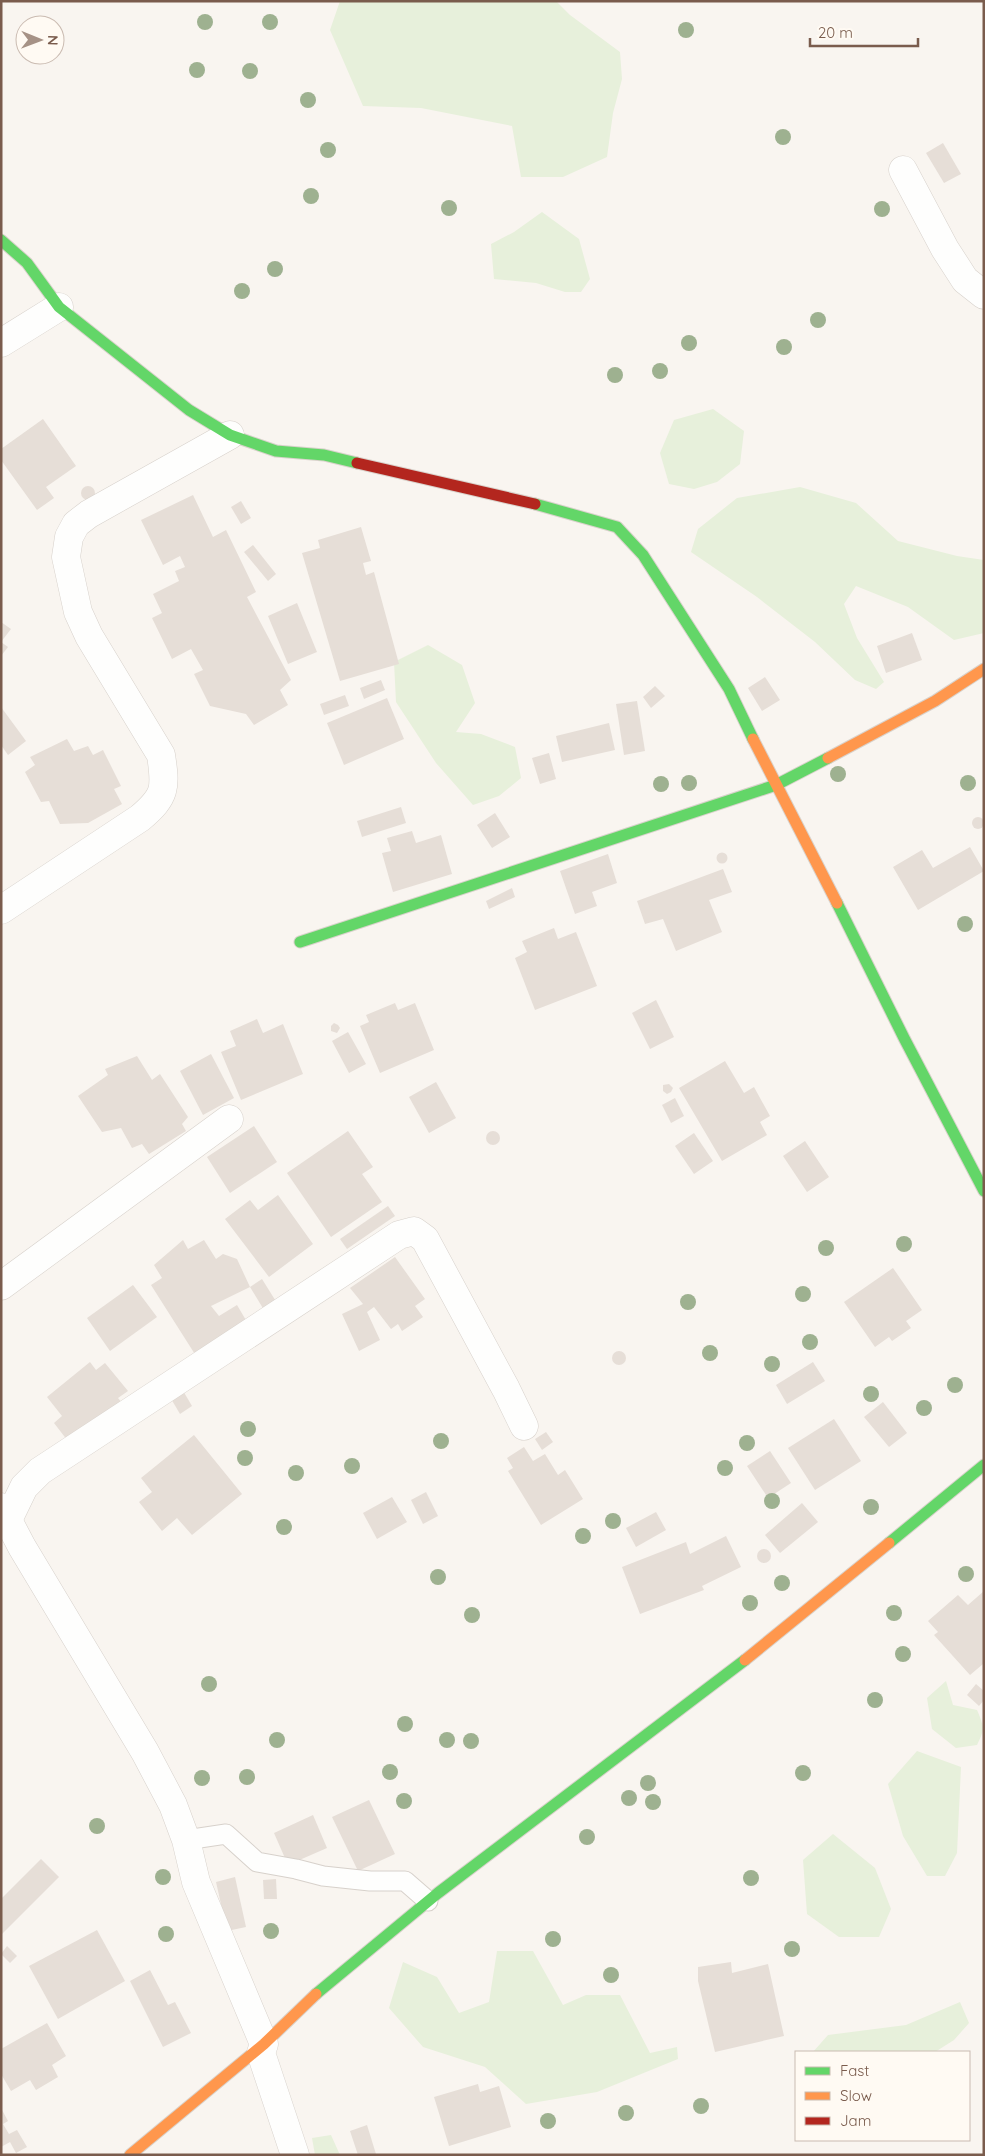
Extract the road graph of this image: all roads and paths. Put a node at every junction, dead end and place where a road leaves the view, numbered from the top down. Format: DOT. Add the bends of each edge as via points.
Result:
graph roads {
  1 [pos="903,170"];
  2 [pos="1,240"];
  3 [pos="984,295"];
  4 [pos="60,307"];
  5 [pos="1,343"];
  6 [pos="230,435"];
  7 [pos="984,669"];
  8 [pos="776,785"];
  9 [pos="1,910"];
  10 [pos="300,942"];
  11 [pos="229,1119"];
  12 [pos="984,1191"];
  13 [pos="1,1286"];
  14 [pos="524,1426"];
  15 [pos="984,1465"];
  16 [pos="5,1513"];
  17 [pos="186,1840"];
  18 [pos="428,1901"];
  19 [pos="264,2044"];
  20 [pos="130,2155"];
  21 [pos="295,2155"];
  1 -- 3 [label="street" via="944,249 965,280"];
  2 -- 4 [label="street" via="27,263"];
  4 -- 5 [label="street"];
  4 -- 6 [label="street" via="189,410"];
  6 -- 8 [label="street" via="276,451 324,455 548,507 617,527 643,555 729,689"];
  6 -- 9 [label="street" via="89,514 76,524 69,537 66,557 78,612 161,756 163,790 156,805 140,818"];
  7 -- 8 [label="street" via="935,700"];
  8 -- 10 [label="street"];
  8 -- 12 [label="street"];
  11 -- 13 [label="street"];
  14 -- 16 [label="street" via="425,1239 414,1231 399,1235 40,1471 24,1486"];
  15 -- 18 [label="street" via="770,1641"];
  16 -- 17 [label="street" via="145,1752 173,1805"];
  17 -- 18 [label="lane" via="226,1834 257,1862 323,1876 404,1881"];
  17 -- 19 [label="street" via="196,1882"];
  18 -- 19 [label="street" via="326,1985"];
  19 -- 20 [label="street"];
  19 -- 21 [label="street" via="261,2053"];
}
